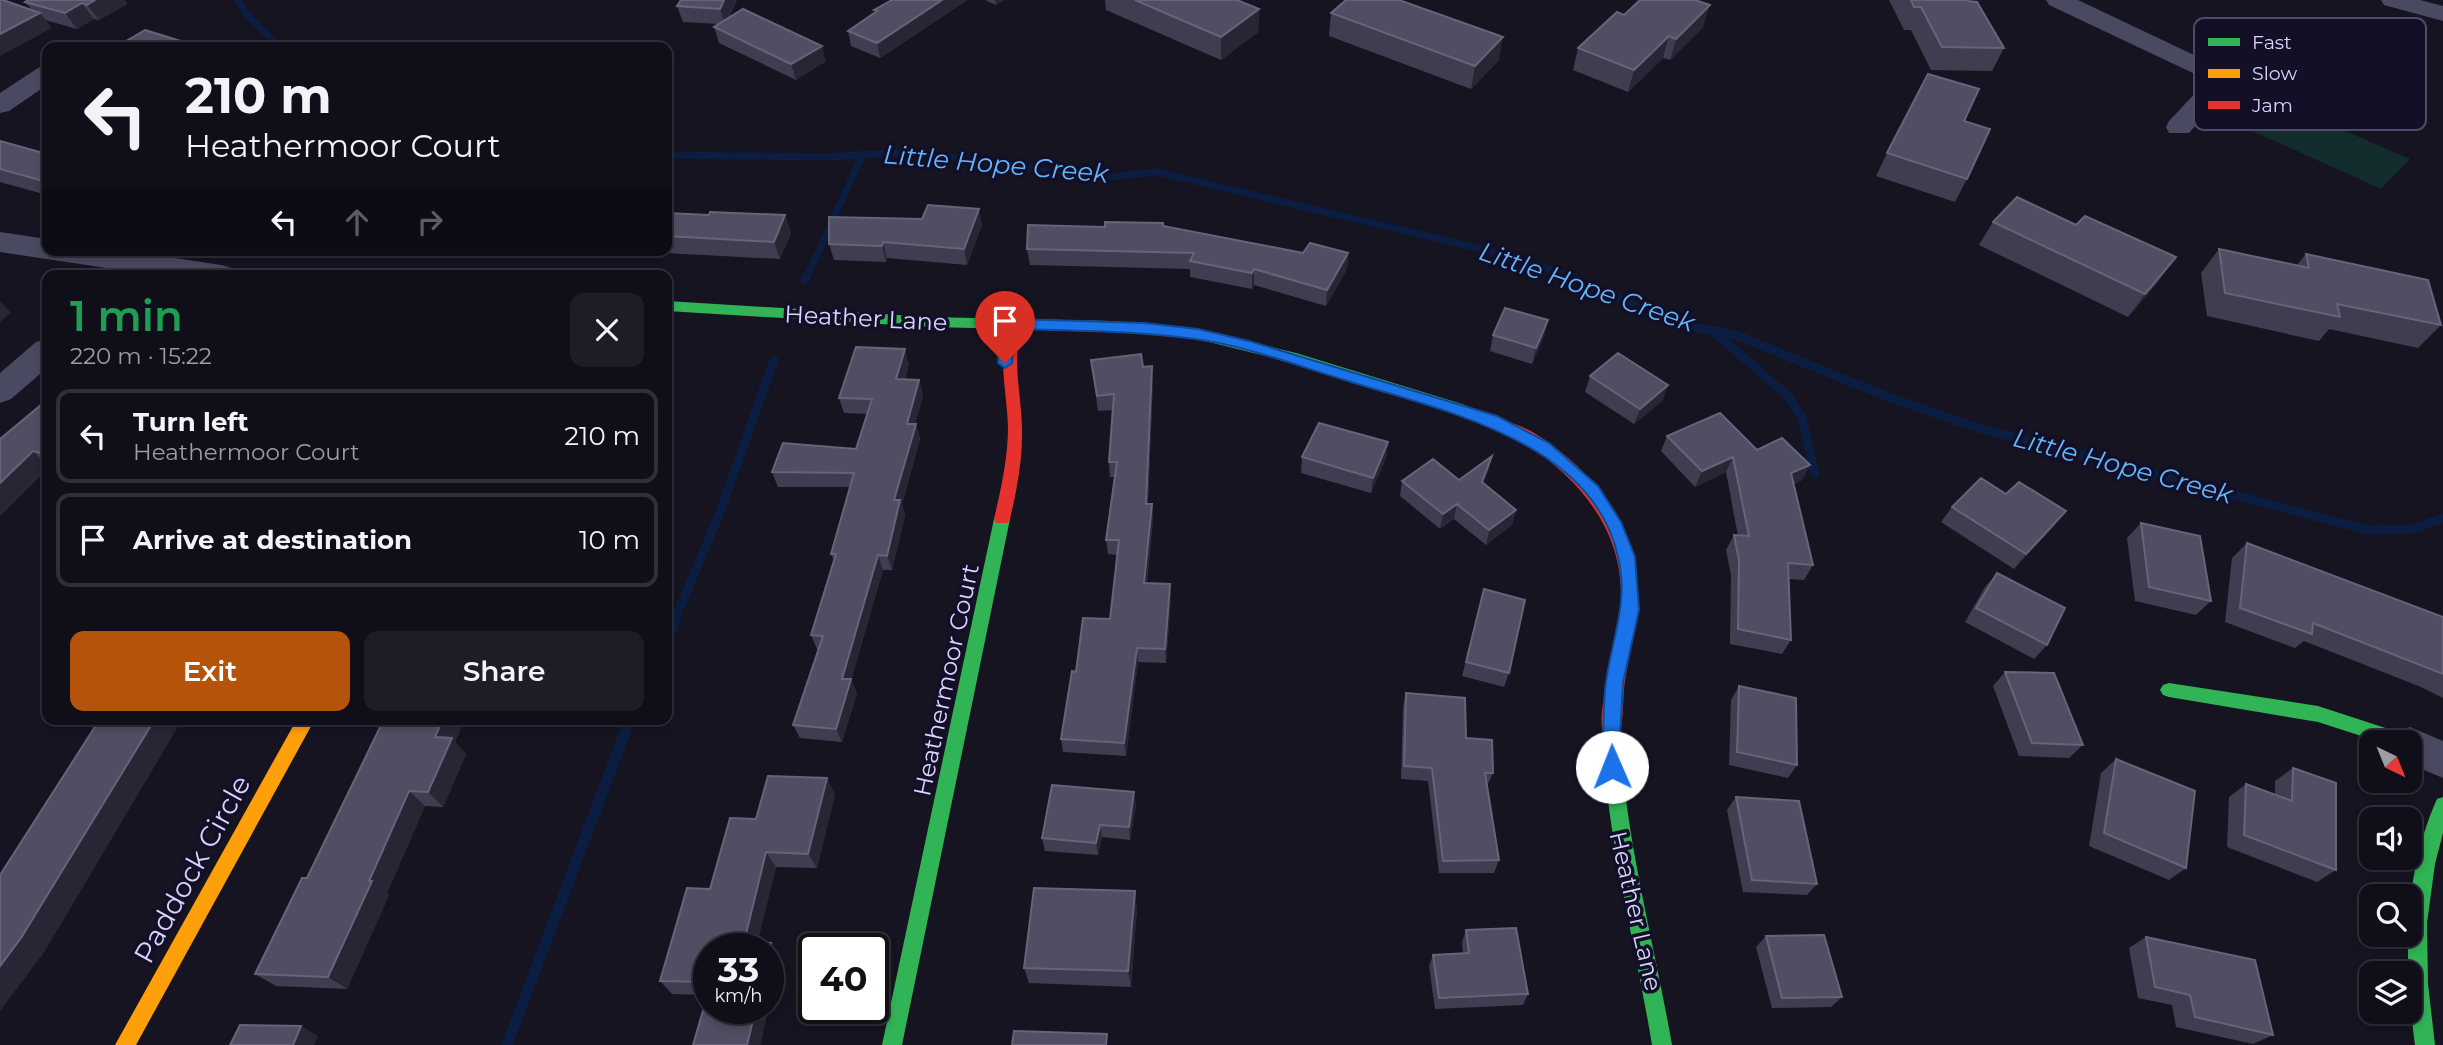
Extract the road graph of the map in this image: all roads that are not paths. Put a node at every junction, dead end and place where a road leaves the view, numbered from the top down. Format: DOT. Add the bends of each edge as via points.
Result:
graph roads {
  1 [pos="2058,0"];
  2 [pos="2393,0"];
  3 [pos="2443,14"];
  4 [pos="2194,64"];
  5 [pos="42,76"];
  6 [pos="0,105"];
  7 [pos="2194,111"];
  8 [pos="2179,127"];
  9 [pos="0,242"];
  10 [pos="42,248"];
  11 [pos="82,256"];
  12 [pos="139,269"];
  13 [pos="672,306"];
  14 [pos="1016,324"];
  15 [pos="42,354"];
  16 [pos="0,391"];
  17 [pos="2169,690"];
  18 [pos="303,725"];
  19 [pos="2370,730"];
  20 [pos="2422,750"];
  21 [pos="2443,760"];
  22 [pos="2443,805"];
  23 [pos="125,1045"];
  24 [pos="892,1045"];
  25 [pos="1662,1045"];
  26 [pos="2425,1045"];
  1 -- 4 [label="street"];
  2 -- 3 [label="street"];
  5 -- 6 [label="street"];
  7 -- 8 [label="street"];
  9 -- 10 [label="street"];
  11 -- 12 [label="street"];
  13 -- 14 [label="street, Heather Lane"];
  14 -- 24 [label="street, Heathermoor Court" via="1006,344 1005,363 1016,420 1013,468"];
  14 -- 25 [label="street, Heather Lane" via="1144,328 1249,346 1492,420 1544,447 1592,490 1618,534 1632,591 1612,706 1612,792 1658,1006"];
  15 -- 16 [label="street"];
  17 -- 19 [label="street" via="2284,706"];
  18 -- 23 [label="street, Paddock Circle"];
  20 -- 21 [label="street"];
  22 -- 26 [label="street" via="2418,891 2414,929 2416,1002"];
}
